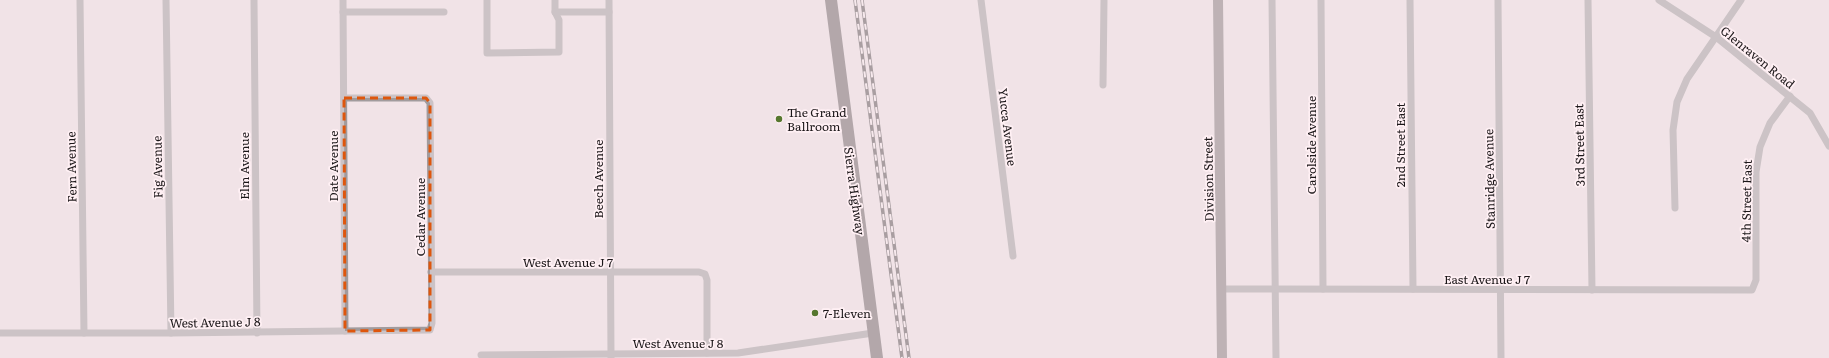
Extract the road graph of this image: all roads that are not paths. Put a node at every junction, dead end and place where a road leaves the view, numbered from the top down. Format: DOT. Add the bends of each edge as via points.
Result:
graph roads {
  1 [pos="80,0"];
  2 [pos="166,0"];
  3 [pos="254,0"];
  4 [pos="343,0"];
  5 [pos="487,0"];
  6 [pos="555,0"];
  7 [pos="609,0"];
  8 [pos="830,0"];
  9 [pos="981,0"];
  10 [pos="1104,0"];
  11 [pos="1218,0"];
  12 [pos="1272,0"];
  13 [pos="1320,0"];
  14 [pos="1410,0"];
  15 [pos="1498,0"];
  16 [pos="1588,0"];
  17 [pos="1659,0"];
  18 [pos="1741,0"];
  19 [pos="343,12"];
  20 [pos="444,12"];
  21 [pos="555,12"];
  22 [pos="609,12"];
  23 [pos="1716,37"];
  24 [pos="1102,85"];
  25 [pos="1790,96"];
  26 [pos="344,98"];
  27 [pos="1829,146"];
  28 [pos="1675,208"];
  29 [pos="1013,256"];
  30 [pos="431,272"];
  31 [pos="610,274"];
  32 [pos="1222,289"];
  33 [pos="1275,289"];
  34 [pos="1323,289"];
  35 [pos="1413,290"];
  36 [pos="1501,290"];
  37 [pos="1592,290"];
  38 [pos="1752,290"];
  39 [pos="430,330"];
  40 [pos="345,331"];
  41 [pos="0,333"];
  42 [pos="84,333"];
  43 [pos="256,333"];
  44 [pos="873,333"];
  45 [pos="170,334"];
  46 [pos="707,353"];
  47 [pos="480,355"];
  48 [pos="611,356"];
  49 [pos="738,356"];
  50 [pos="877,358"];
  51 [pos="1222,358"];
  52 [pos="1276,358"];
  53 [pos="1501,358"];
  1 -- 42 [label="street, Fern Avenue"];
  2 -- 45 [label="street, Fig Avenue"];
  3 -- 43 [label="street, Elm Avenue"];
  4 -- 19 [label="street, Date Avenue"];
  5 -- 21 [label="street" via="487,53 559,52 559,20"];
  6 -- 21 [label="street"];
  7 -- 22 [label="street, Beech Avenue"];
  8 -- 44 [label="main road, Sierra Highway"];
  9 -- 29 [label="street, Yucca Avenue"];
  10 -- 24 [label="street"];
  11 -- 32 [label="main road, Division Street"];
  12 -- 33 [label="street"];
  13 -- 34 [label="street, Carolside Avenue"];
  14 -- 35 [label="street, 2nd Street East"];
  15 -- 36 [label="street, Stanridge Avenue"];
  16 -- 37 [label="street, 3rd Street East"];
  17 -- 23 [label="street, Glenraven Road"];
  18 -- 23 [label="street"];
  19 -- 20 [label="street"];
  19 -- 26 [label="street, Date Avenue"];
  21 -- 22 [label="street"];
  22 -- 31 [label="street, Beech Avenue"];
  23 -- 25 [label="street, Glenraven Road"];
  23 -- 28 [label="street" via="1687,79 1677,102 1674,130"];
  25 -- 27 [label="street, Glenraven Road" via="1810,113"];
  25 -- 38 [label="street, 4th Street East" via="1770,123 1760,147 1756,172 1756,280"];
  26 -- 30 [label="street, Cedar Avenue" via="426,98 430,104"];
  26 -- 40 [label="street, Date Avenue"];
  30 -- 31 [label="street, West Avenue J 7"];
  30 -- 39 [label="street, Cedar Avenue"];
  31 -- 46 [label="street, West Avenue J 7" via="705,274"];
  31 -- 48 [label="street, Beech Avenue"];
  32 -- 33 [label="street, East Avenue J 7"];
  32 -- 51 [label="main road, Division Street"];
  33 -- 34 [label="street, East Avenue J 7"];
  33 -- 52 [label="street"];
  34 -- 35 [label="street, East Avenue J 7"];
  35 -- 36 [label="street, East Avenue J 7"];
  36 -- 37 [label="street, East Avenue J 7"];
  36 -- 53 [label="street, Stanridge Avenue"];
  37 -- 38 [label="street, East Avenue J 7"];
  39 -- 40 [label="street, West Avenue J 8"];
  40 -- 43 [label="street, West Avenue J 8"];
  41 -- 42 [label="street, West Avenue J 8"];
  42 -- 45 [label="street, West Avenue J 8"];
  43 -- 45 [label="street, West Avenue J 8"];
  44 -- 49 [label="street, West Avenue J 8"];
  44 -- 50 [label="main road, Sierra Highway"];
  46 -- 48 [label="street, West Avenue J 8"];
  46 -- 49 [label="street, West Avenue J 8"];
  47 -- 48 [label="street, West Avenue J 8"];
}
